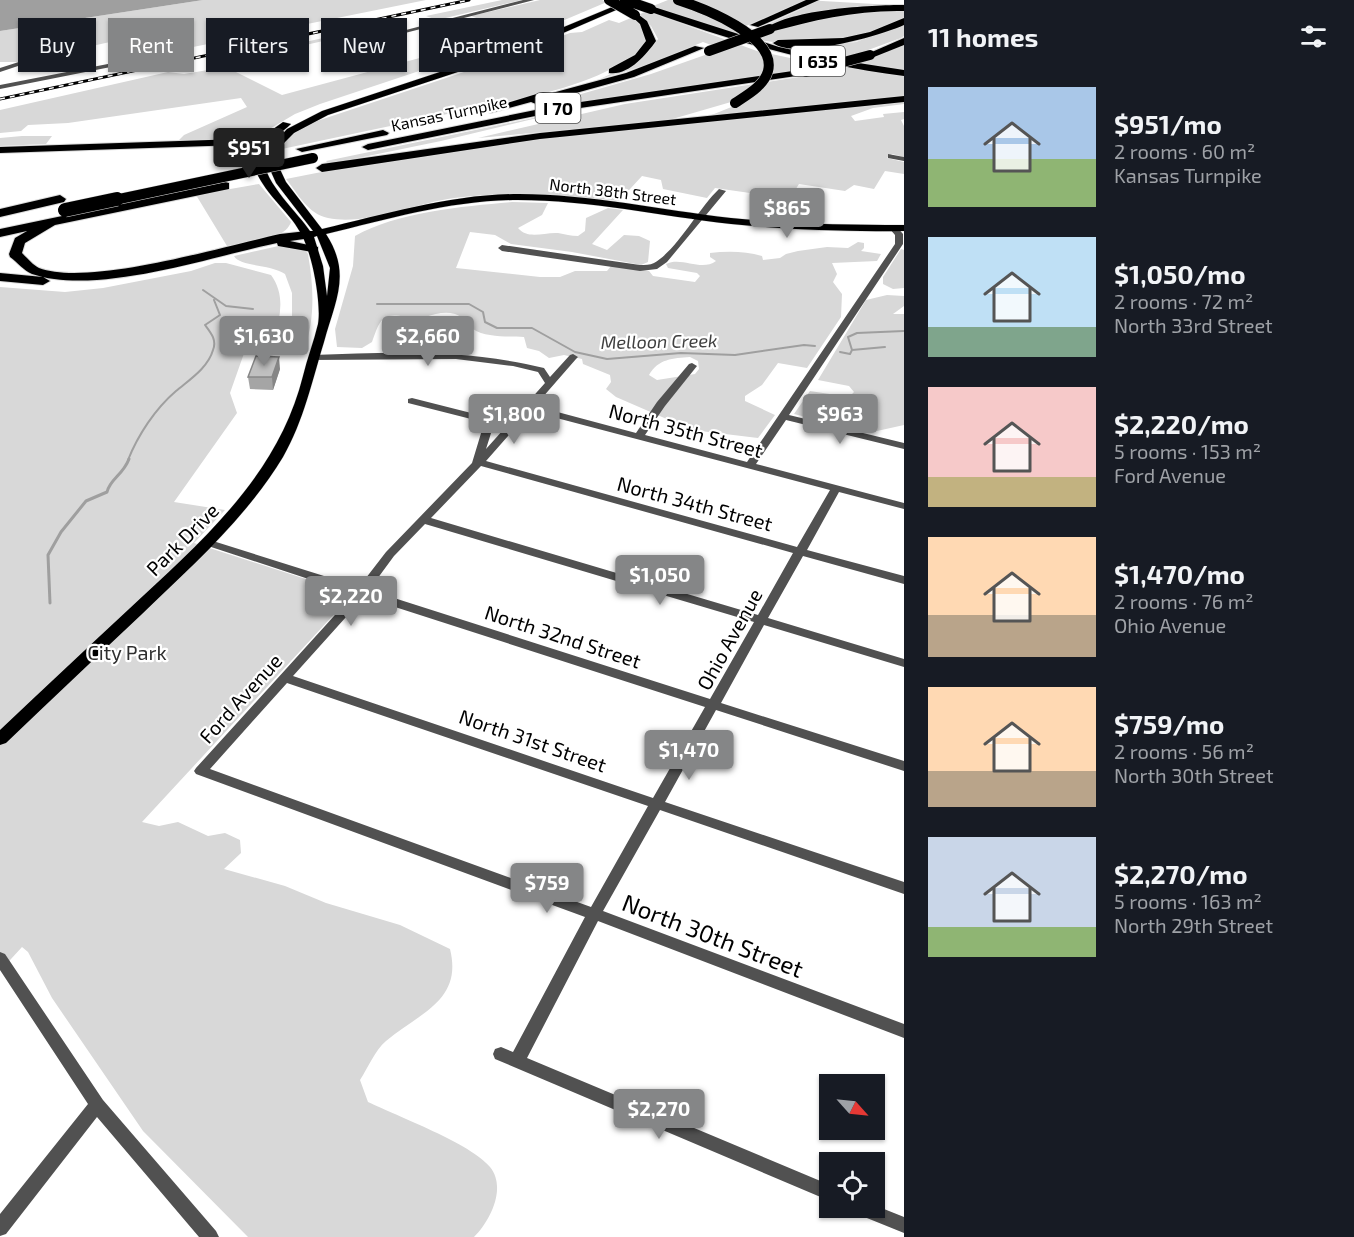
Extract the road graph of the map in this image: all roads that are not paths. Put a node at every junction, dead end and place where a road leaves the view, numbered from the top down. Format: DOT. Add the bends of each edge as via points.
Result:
graph roads {
  1 [pos="531,0"];
  2 [pos="609,0"];
  3 [pos="623,0"];
  4 [pos="635,0"];
  5 [pos="678,0"];
  6 [pos="814,0"];
  7 [pos="860,0"];
  8 [pos="904,6"];
  9 [pos="904,21"];
  10 [pos="407,31"];
  11 [pos="735,38"];
  12 [pos="904,41"];
  13 [pos="704,49"];
  14 [pos="18,64"];
  15 [pos="108,66"];
  16 [pos="0,70"];
  17 [pos="904,73"];
  18 [pos="0,87"];
  19 [pos="646,96"];
  20 [pos="904,99"];
  21 [pos="477,114"];
  22 [pos="644,126"];
  23 [pos="264,144"];
  24 [pos="277,144"];
  25 [pos="0,152"];
  26 [pos="394,154"];
  27 [pos="891,156"];
  28 [pos="904,159"];
  29 [pos="722,191"];
  30 [pos="63,204"];
  31 [pos="0,207"];
  32 [pos="0,213"];
  33 [pos="698,216"];
  34 [pos="303,219"];
  35 [pos="54,220"];
  36 [pos="0,225"];
  37 [pos="352,225"];
  38 [pos="898,228"];
  39 [pos="322,232"];
  40 [pos="0,233"];
  41 [pos="308,235"];
  42 [pos="282,241"];
  43 [pos="331,248"];
  44 [pos="502,248"];
  45 [pos="313,250"];
  46 [pos="195,259"];
  47 [pos="0,277"];
  48 [pos="324,321"];
  49 [pos="573,357"];
  50 [pos="313,358"];
  51 [pos="692,366"];
  52 [pos="550,383"];
  53 [pos="412,401"];
  54 [pos="529,408"];
  55 [pos="782,416"];
  56 [pos="638,437"];
  57 [pos="904,446"];
  58 [pos="477,462"];
  59 [pos="750,466"];
  60 [pos="836,488"];
  61 [pos="904,506"];
  62 [pos="424,520"];
  63 [pos="209,543"];
  64 [pos="801,551"];
  65 [pos="904,580"];
  66 [pos="362,592"];
  67 [pos="761,621"];
  68 [pos="904,663"];
  69 [pos="285,678"];
  70 [pos="714,705"];
  71 [pos="0,739"];
  72 [pos="904,766"];
  73 [pos="201,771"];
  74 [pos="659,803"];
  75 [pos="904,888"];
  76 [pos="594,914"];
  77 [pos="0,958"];
  78 [pos="904,1031"];
  79 [pos="501,1054"];
  80 [pos="517,1060"];
  81 [pos="96,1105"];
  82 [pos="819,1188"];
  83 [pos="885,1217"];
  84 [pos="904,1225"];
  85 [pos="0,1228"];
  86 [pos="210,1237"];
  1 -- 10 [label="street"];
  2 -- 21 [label="highway, bridge" via="644,23 651,41 639,57 584,82"];
  3 -- 11 [label="highway, I 635, bridge"];
  3 -- 23 [label="main road" via="527,39 303,115 280,127"];
  4 -- 24 [label="main road" via="521,48 318,116 291,130"];
  5 -- 22 [label="highway, bridge" via="713,11 753,36 768,65 765,79 755,92 708,114"];
  6 -- 13 [label="highway"];
  7 -- 8 [label="highway"];
  8 -- 13 [label="highway, bridge" via="836,10"];
  9 -- 11 [label="highway" via="867,37 835,43"];
  11 -- 17 [label="highway, I 635" via="824,62"];
  12 -- 19 [label="highway, Kansas Turnpike / I 70, bridge" via="870,55 806,72"];
  13 -- 21 [label="highway, Kansas Turnpike / I 70" via="654,70"];
  14 -- 16 [label="street"];
  15 -- 18 [label="street"];
  19 -- 26 [label="highway"];
  19 -- 30 [label="highway, Kansas Turnpike / I 70, bridge" via="510,117"];
  20 -- 22 [label="highway"];
  21 -- 30 [label="highway, Kansas Turnpike / I 70"];
  22 -- 26 [label="highway" via="498,139"];
  23 -- 24 [label="highway"];
  23 -- 25 [label="highway"];
  23 -- 34 [label="main road" via="258,158 260,172"];
  24 -- 34 [label="main road" via="272,154 273,171"];
  26 -- 35 [label="highway"];
  27 -- 28 [label="street"];
  29 -- 33 [label="street"];
  30 -- 31 [label="highway"];
  30 -- 32 [label="highway, Kansas Turnpike / I 70"];
  30 -- 36 [label="highway, Kansas Turnpike / I 70"];
  33 -- 37 [label="main road, North 38th Street" via="557,198 517,197 459,202"];
  33 -- 38 [label="main road, North 38th Street" via="780,225"];
  33 -- 44 [label="street" via="658,265 649,268"];
  34 -- 37 [label="main road"];
  34 -- 39 [label="main road, Park Drive"];
  34 -- 41 [label="main road, Park Drive"];
  34 -- 42 [label="highway"];
  35 -- 40 [label="highway"];
  35 -- 46 [label="highway" via="20,241 15,254 26,267 41,273 79,277 125,273"];
  37 -- 39 [label="main road, North 38th Street"];
  37 -- 43 [label="main road"];
  38 -- 55 [label="street" via="899,244"];
  39 -- 41 [label="main road, North 38th Street"];
  39 -- 43 [label="main road, Park Drive"];
  41 -- 42 [label="highway"];
  41 -- 45 [label="main road, Park Drive"];
  42 -- 45 [label="highway"];
  42 -- 46 [label="highway"];
  43 -- 48 [label="main road, Park Drive" via="335,291"];
  45 -- 48 [label="main road, Park Drive"];
  46 -- 47 [label="highway" via="118,278 76,282"];
  48 -- 50 [label="main road, Park Drive"];
  49 -- 52 [label="street, Ford Avenue"];
  50 -- 52 [label="street" via="425,354 487,357 541,370"];
  50 -- 63 [label="main road, Park Drive" via="283,444 249,498"];
  51 -- 56 [label="street"];
  52 -- 54 [label="street, Ford Avenue"];
  53 -- 58 [label="street" via="479,418 487,430"];
  54 -- 56 [label="street, North 35th Street"];
  54 -- 58 [label="street, Ford Avenue"];
  55 -- 57 [label="street"];
  55 -- 59 [label="street"];
  56 -- 59 [label="street, North 35th Street"];
  58 -- 62 [label="street, Ford Avenue"];
  58 -- 64 [label="street, North 34th Street"];
  59 -- 60 [label="street, North 35th Street"];
  60 -- 61 [label="street, North 35th Street"];
  60 -- 64 [label="street, Ohio Avenue"];
  62 -- 66 [label="street, Ford Avenue"];
  62 -- 67 [label="street"];
  63 -- 66 [label="street, North 32nd Street"];
  63 -- 71 [label="main road, Park Drive"];
  64 -- 65 [label="street, North 34th Street"];
  64 -- 67 [label="street, Ohio Avenue"];
  66 -- 69 [label="street, Ford Avenue"];
  66 -- 70 [label="street, North 32nd Street"];
  67 -- 68 [label="street"];
  67 -- 70 [label="street, Ohio Avenue"];
  69 -- 73 [label="street, Ford Avenue"];
  69 -- 74 [label="street, North 31st Street"];
  70 -- 72 [label="street, North 32nd Street"];
  70 -- 74 [label="street, Ohio Avenue"];
  73 -- 76 [label="street, North 30th Street"];
  74 -- 75 [label="street, North 31st Street"];
  74 -- 76 [label="street, Ohio Avenue"];
  76 -- 78 [label="street, North 30th Street"];
  76 -- 80 [label="street, Ohio Avenue"];
  77 -- 81 [label="street"];
  79 -- 80 [label="street"];
  80 -- 82 [label="street"];
  81 -- 85 [label="street"];
  81 -- 86 [label="street"];
  83 -- 84 [label="street"];
}
